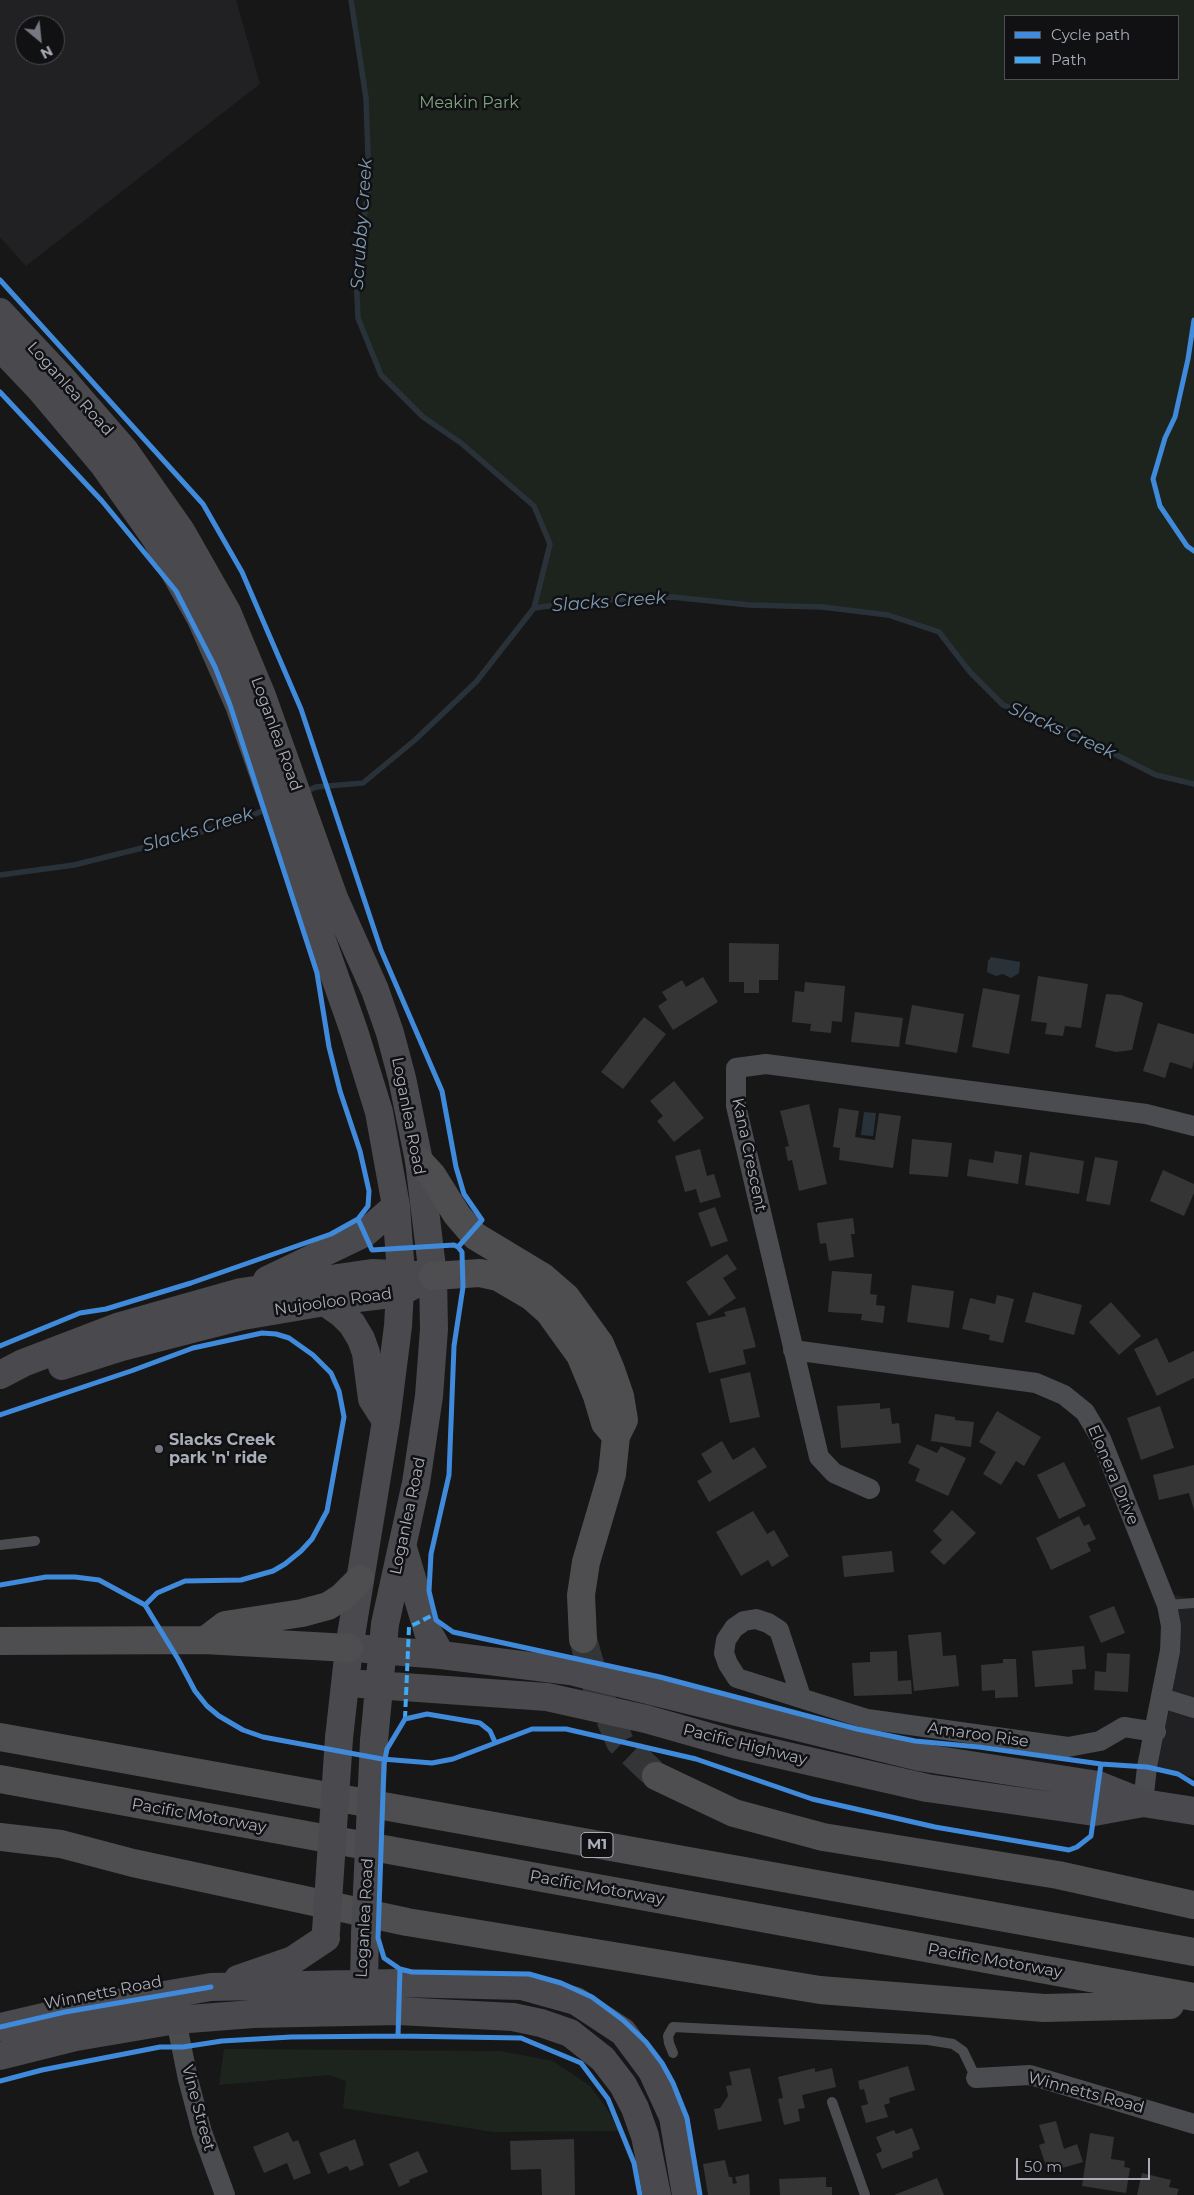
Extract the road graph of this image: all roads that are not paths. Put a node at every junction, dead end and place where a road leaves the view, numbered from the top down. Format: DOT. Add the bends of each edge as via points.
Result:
graph roads {
  1 [pos="0,312"];
  2 [pos="0,347"];
  3 [pos="251,700"];
  4 [pos="322,902"];
  5 [pos="1194,1126"];
  6 [pos="419,1161"];
  7 [pos="396,1206"];
  8 [pos="432,1276"];
  9 [pos="400,1283"];
  10 [pos="241,1292"];
  11 [pos="325,1302"];
  12 [pos="793,1350"];
  13 [pos="0,1375"];
  14 [pos="0,1384"];
  15 [pos="386,1421"];
  16 [pos="616,1436"];
  17 [pos="870,1489"];
  18 [pos="35,1541"];
  19 [pos="0,1545"];
  20 [pos="402,1546"];
  21 [pos="360,1579"];
  22 [pos="1194,1603"];
  23 [pos="1168,1605"];
  24 [pos="583,1639"];
  25 [pos="195,1640"];
  26 [pos="0,1641"];
  27 [pos="349,1648"];
  28 [pos="383,1650"];
  29 [pos="441,1655"];
  30 [pos="345,1683"];
  31 [pos="379,1686"];
  32 [pos="801,1697"];
  33 [pos="1162,1698"];
  34 [pos="1194,1708"];
  35 [pos="1156,1732"];
  36 [pos="0,1737"];
  37 [pos="656,1776"];
  38 [pos="0,1779"];
  39 [pos="1143,1803"];
  40 [pos="1194,1811"];
  41 [pos="0,1837"];
  42 [pos="1194,1906"];
  43 [pos="326,1934"];
  44 [pos="1194,1952"];
  45 [pos="364,1983"];
  46 [pos="326,1984"];
  47 [pos="211,1988"];
  48 [pos="1194,1997"];
  49 [pos="1194,2005"];
  50 [pos="342,2011"];
  51 [pos="176,2020"];
  52 [pos="0,2027"];
  53 [pos="673,2053"];
  54 [pos="0,2056"];
  55 [pos="976,2078"];
  56 [pos="832,2102"];
  57 [pos="1194,2124"];
  58 [pos="225,2195"];
  59 [pos="657,2195"];
  60 [pos="686,2195"];
  61 [pos="864,2195"];
  1 -- 3 [label="main road, Loganlea Road" via="125,451 181,531 227,612"];
  2 -- 3 [label="main road, Loganlea Road" via="40,389 102,464 156,539"];
  3 -- 4 [label="main road, Loganlea Road"];
  4 -- 6 [label="main road, Loganlea Road" via="375,990 402,1078"];
  4 -- 7 [label="main road, Loganlea Road" via="354,1031 379,1112"];
  5 -- 12 [label="street, Kana Crescent" via="1146,1114 766,1064 736,1068 736,1106"];
  6 -- 8 [label="main road, Loganlea Road"];
  6 -- 16 [label="highway" via="475,1236 543,1277 585,1321 600,1344 620,1396 624,1420"];
  7 -- 9 [label="main road, Loganlea Road"];
  7 -- 10 [label="main road" via="365,1233"];
  8 -- 9 [label="main road, Nujooloo Road"];
  8 -- 16 [label="highway" via="480,1273 498,1277 532,1297 549,1312 580,1354 605,1423"];
  8 -- 20 [label="main road, Loganlea Road" via="434,1329 429,1396 416,1483"];
  9 -- 10 [label="main road, Nujooloo Road" via="372,1273"];
  9 -- 11 [label="main road, Nujooloo Road"];
  9 -- 15 [label="main road, Loganlea Road"];
  10 -- 13 [label="main road, Nujooloo Road" via="117,1327 23,1362"];
  11 -- 14 [label="main road, Nujooloo Road" via="243,1316 122,1347"];
  11 -- 15 [label="main road" via="352,1324 361,1339 372,1399"];
  12 -- 17 [label="street, Kana Crescent" via="818,1457 834,1473"];
  12 -- 23 [label="street, Elonera Drive" via="1036,1383 1064,1394 1085,1412 1101,1439"];
  15 -- 21 [label="main road, Loganlea Road"];
  16 -- 24 [label="highway" via="612,1474 586,1562 581,1595"];
  18 -- 19 [label="lane"];
  20 -- 28 [label="main road, Loganlea Road"];
  20 -- 29 [label="main road" via="428,1632"];
  21 -- 25 [label="highway" via="328,1606 225,1625"];
  21 -- 27 [label="main road, Loganlea Road"];
  22 -- 23 [label="lane"];
  23 -- 33 [label="street, Elonera Drive" via="1170,1652"];
  25 -- 26 [label="highway"];
  25 -- 27 [label="highway"];
  27 -- 28 [label="main road, Pacific Highway"];
  27 -- 30 [label="main road, Loganlea Road"];
  28 -- 29 [label="main road, Pacific Highway"];
  28 -- 31 [label="main road, Loganlea Road"];
  29 -- 39 [label="main road, Pacific Highway" via="570,1671 919,1756 1098,1785"];
  30 -- 31 [label="main road, Pacific Highway"];
  30 -- 43 [label="main road, Loganlea Road, bridge" via="338,1738"];
  31 -- 39 [label="main road, Pacific Highway" via="547,1697 927,1788 1094,1812"];
  31 -- 45 [label="main road, Loganlea Road, bridge"];
  32 -- 35 [label="street, Amaroo Rise" via="867,1719 1068,1747 1100,1741 1124,1728"];
  33 -- 34 [label="street"];
  33 -- 35 [label="street, Elonera Drive"];
  35 -- 39 [label="street, Elonera Drive"];
  36 -- 44 [label="highway, M1"];
  37 -- 42 [label="highway" via="734,1813 824,1837 1058,1874"];
  38 -- 48 [label="highway, Pacific Motorway"];
  39 -- 40 [label="main road, Pacific Highway"];
  41 -- 49 [label="highway" via="62,1844 133,1863 407,1922 820,1990 1044,2008"];
  43 -- 46 [label="main road, Loganlea Road"];
  43 -- 47 [label="main road" via="293,1960"];
  45 -- 46 [label="main road, Winnetts Road"];
  45 -- 50 [label="main road, Loganlea Road"];
  45 -- 60 [label="main road, Winnetts Road" via="522,1986 576,2001 622,2032 652,2071 673,2117"];
  46 -- 47 [label="main road, Winnetts Road"];
  46 -- 50 [label="main road"];
  47 -- 52 [label="main road, Winnetts Road" via="65,2012"];
  50 -- 51 [label="main road"];
  50 -- 59 [label="main road" via="512,2017 570,2032 603,2059 623,2085 644,2136"];
  51 -- 54 [label="main road" via="76,2037"];
  51 -- 58 [label="street, Vine Street" via="202,2132"];
  53 -- 55 [label="lane" via="668,2036 673,2027 928,2040 953,2044 963,2051"];
  55 -- 57 [label="street, Winnetts Road" via="1030,2075"];
  56 -- 61 [label="lane"];
}
